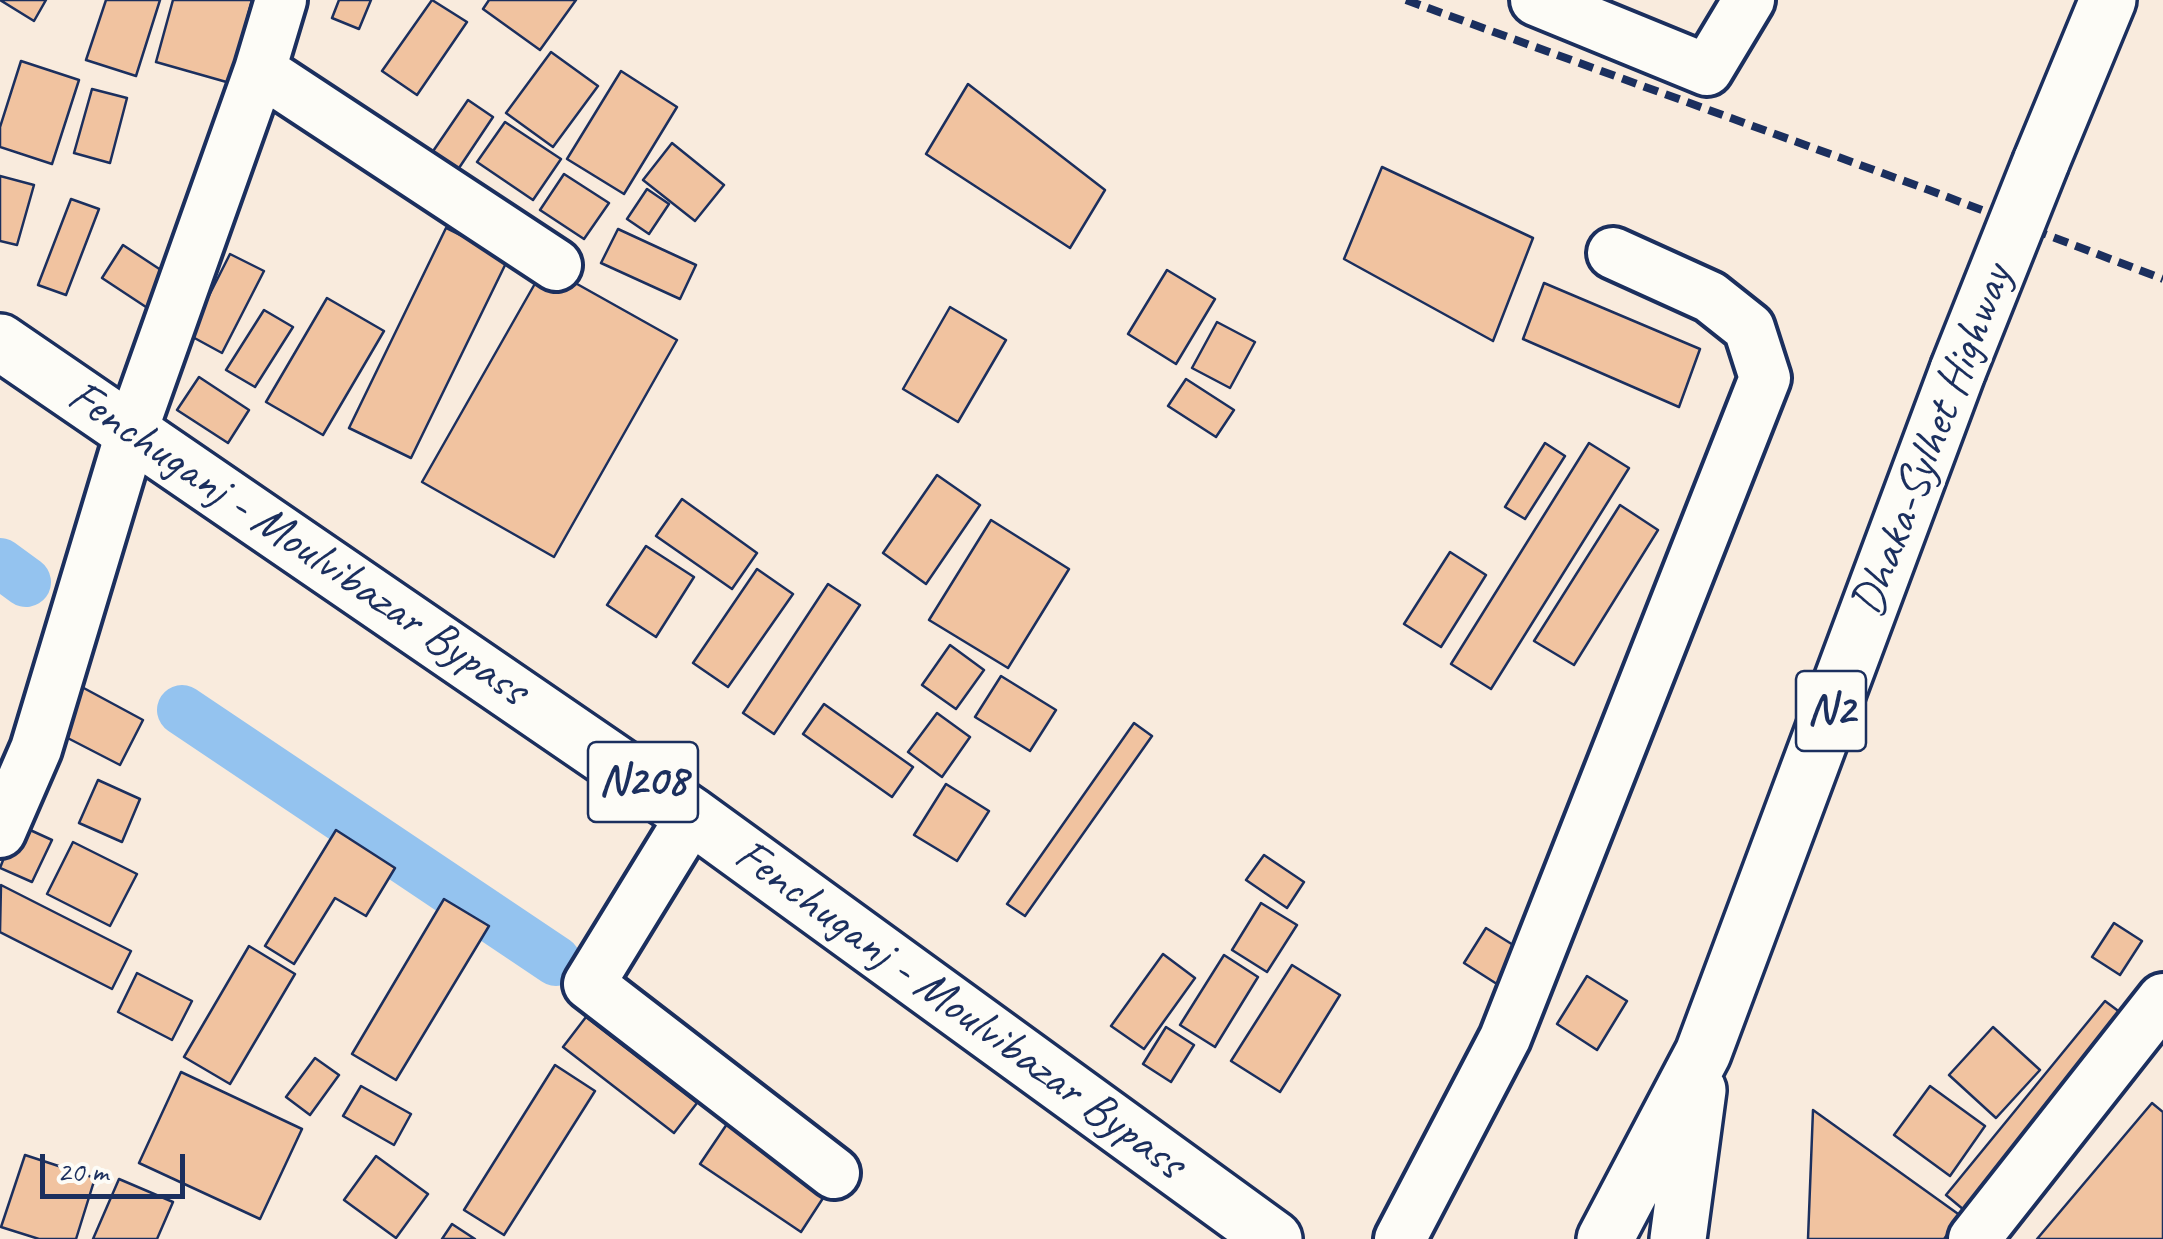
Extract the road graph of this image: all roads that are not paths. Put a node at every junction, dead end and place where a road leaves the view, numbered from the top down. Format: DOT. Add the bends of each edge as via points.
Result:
graph roads {
  1 [pos="281,0"];
  2 [pos="1536,0"];
  3 [pos="1749,0"];
  4 [pos="2108,0"];
  5 [pos="260,70"];
  6 [pos="1613,253"];
  7 [pos="556,265"];
  8 [pos="0,342"];
  9 [pos="132,430"];
  10 [pos="692,816"];
  11 [pos="0,832"];
  12 [pos="2163,1000"];
  13 [pos="1704,1053"];
  14 [pos="834,1173"];
  15 [pos="1274,1239"];
  16 [pos="1400,1239"];
  17 [pos="1605,1239"];
  18 [pos="1678,1239"];
  19 [pos="1974,1239"];
  1 -- 5 [label="street"];
  2 -- 3 [label="street" via="1707,70"];
  4 -- 13 [label="highway, Dhaka-Sylhet Highway / N2, bridge" via="1958,370"];
  5 -- 7 [label="street"];
  5 -- 9 [label="street"];
  6 -- 16 [label="street" via="1710,297 1749,328 1765,378 1506,1038"];
  8 -- 9 [label="highway, Fenchuganj - Moulvibazar Bypass / N208"];
  9 -- 10 [label="highway, Fenchuganj - Moulvibazar Bypass / N208"];
  9 -- 11 [label="street" via="36,749"];
  10 -- 14 [label="street" via="590,984"];
  10 -- 15 [label="highway, Fenchuganj - Moulvibazar Bypass / N208"];
  12 -- 19 [label="street"];
  13 -- 17 [label="highway, Dhaka-Sylhet Highway / N2"];
  13 -- 18 [label="highway, Dhaka-Sylhet Highway / N2"];
}
